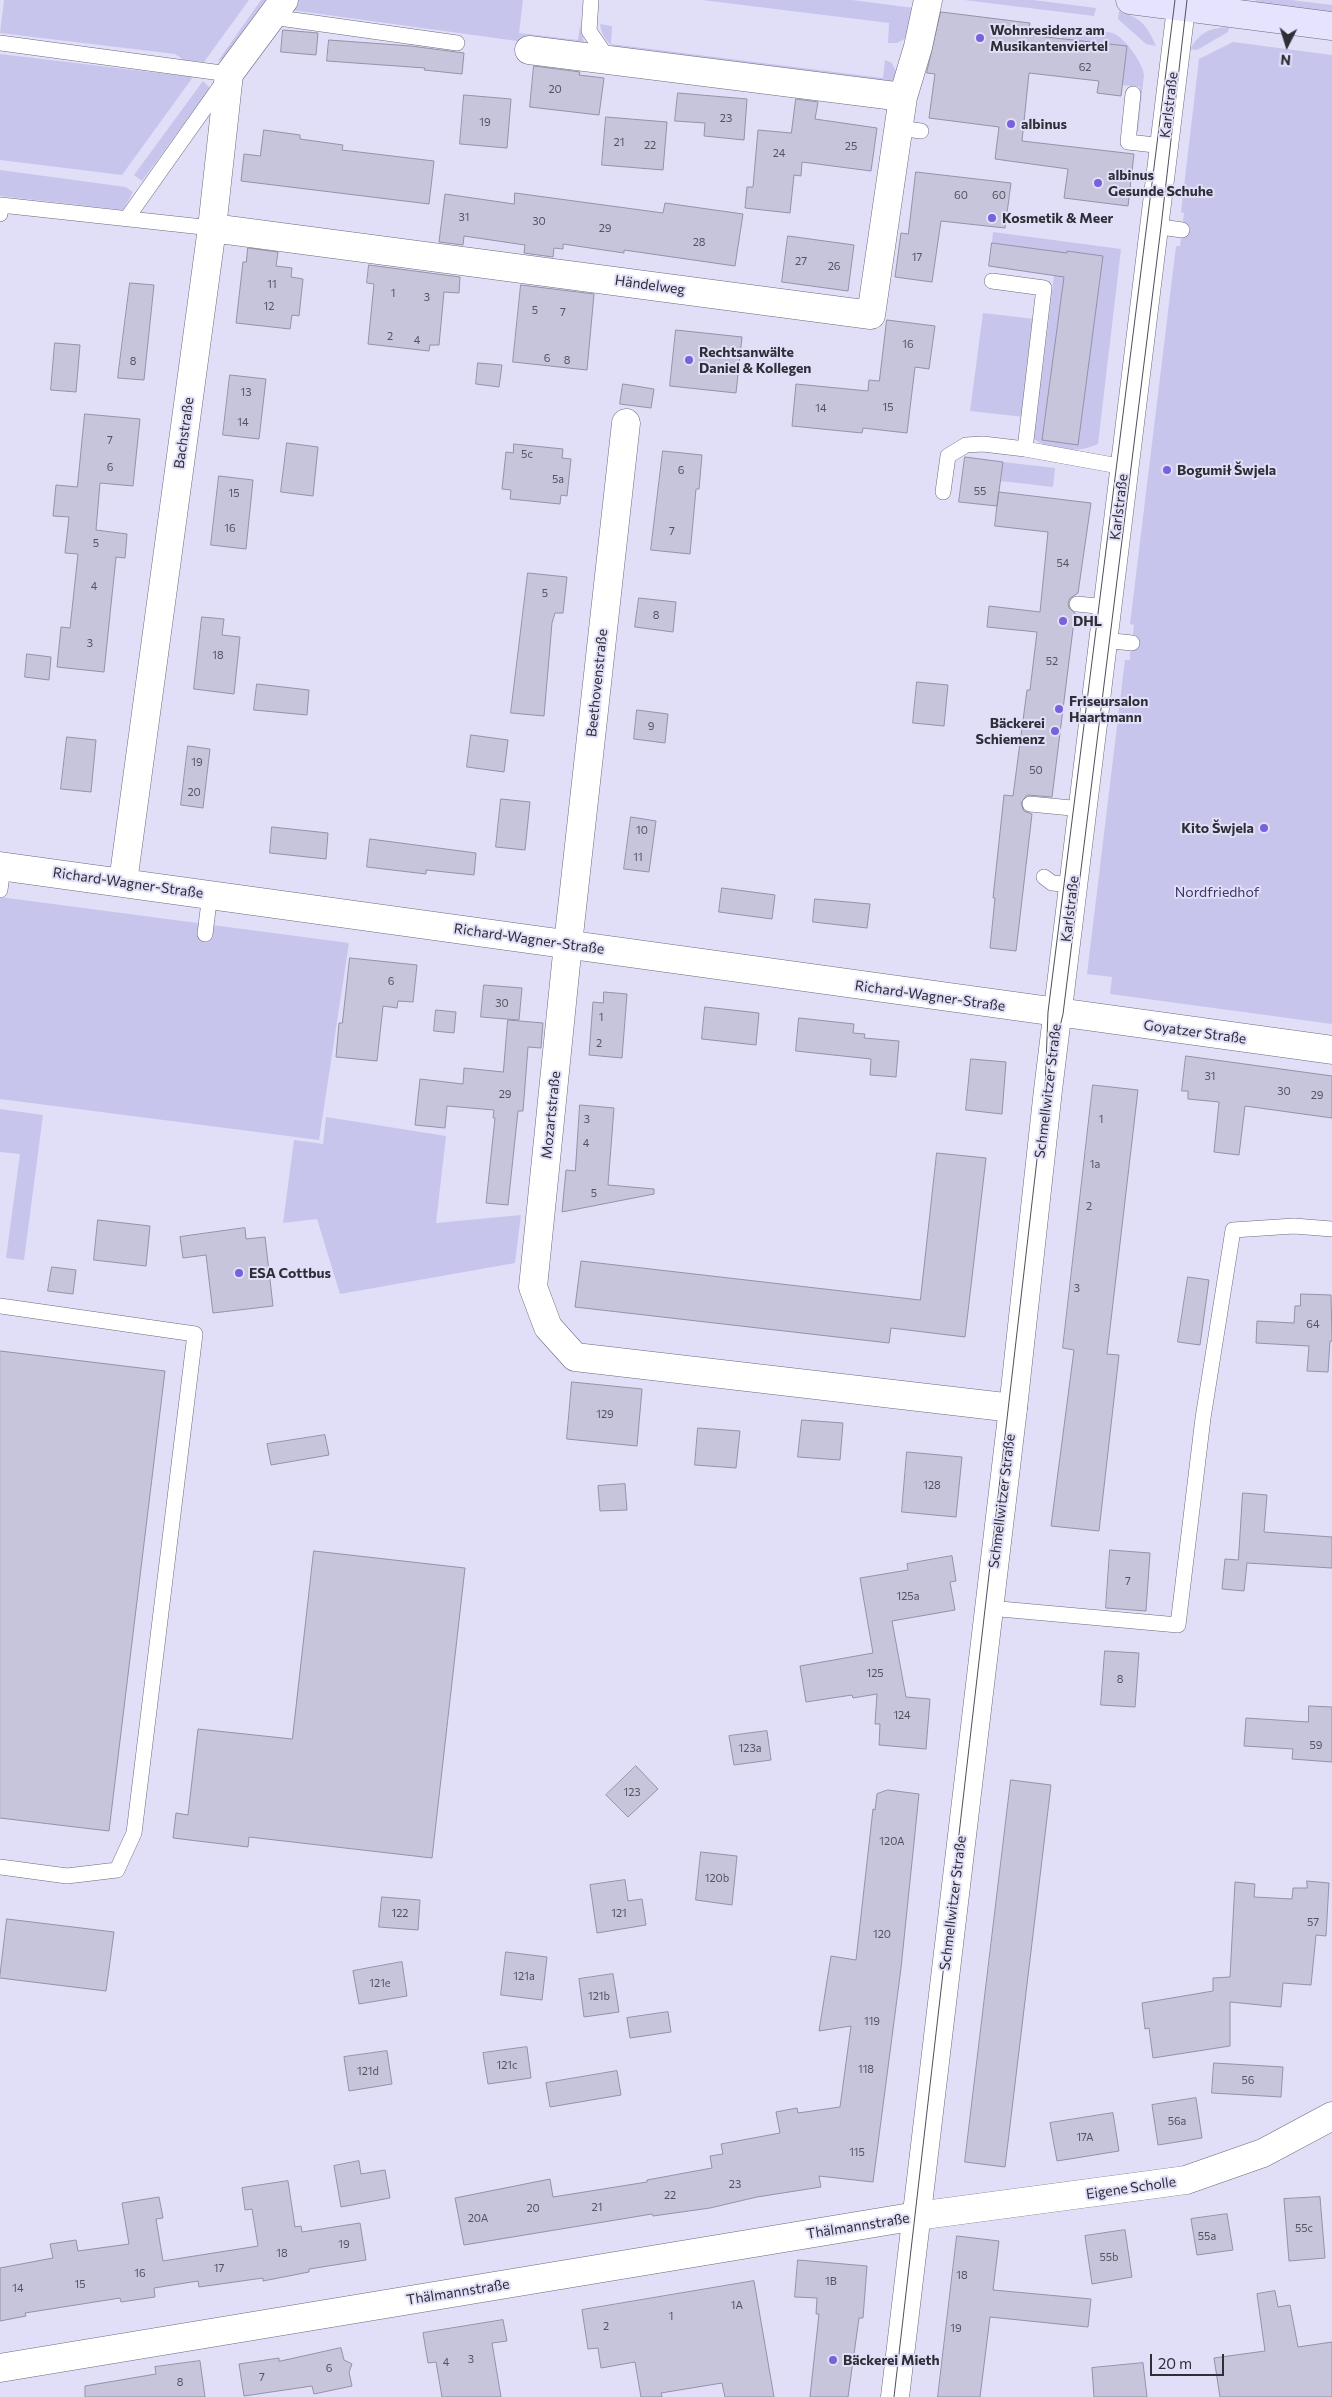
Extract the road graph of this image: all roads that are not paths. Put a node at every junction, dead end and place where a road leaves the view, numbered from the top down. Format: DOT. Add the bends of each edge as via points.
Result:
graph roads {
  1 [pos="591,0"];
  2 [pos="928,0"];
  3 [pos="1130,0"];
  4 [pos="1181,3"];
  5 [pos="278,8"];
  6 [pos="1332,26"];
  7 [pos="0,43"];
  8 [pos="457,43"];
  9 [pos="530,50"];
  10 [pos="609,60"];
  11 [pos="230,74"];
  12 [pos="1134,94"];
  13 [pos="903,97"];
  14 [pos="1164,146"];
  15 [pos="0,214"];
  16 [pos="127,218"];
  17 [pos="1154,226"];
  18 [pos="212,228"];
  19 [pos="1182,230"];
  20 [pos="992,281"];
  21 [pos="626,423"];
  22 [pos="1025,449"];
  23 [pos="1124,467"];
  24 [pos="944,492"];
  25 [pos="1077,604"];
  26 [pos="1107,607"];
  27 [pos="1103,640"];
  28 [pos="1132,643"];
  29 [pos="1030,804"];
  30 [pos="1082,809"];
  31 [pos="1,874"];
  32 [pos="123,882"];
  33 [pos="210,894"];
  34 [pos="205,934"];
  35 [pos="568,944"];
  36 [pos="1057,1013"];
  37 [pos="1332,1050"];
  38 [pos="1332,1229"];
  39 [pos="0,1306"];
  40 [pos="1013,1408"];
  41 [pos="989,1608"];
  42 [pos="0,1867"];
  43 [pos="1332,2116"];
  44 [pos="917,2216"];
  45 [pos="0,2368"];
  46 [pos="895,2397"];
  1 -- 10 [label="lane" via="589,31"];
  2 -- 13 [label="street, Händelweg"];
  3 -- 4 [label="main road"];
  4 -- 6 [label="main road"];
  4 -- 14 [label="street, Karlstraße"];
  5 -- 8 [label="lane"];
  5 -- 11 [label="street, Bachstraße"];
  7 -- 11 [label="lane"];
  9 -- 10 [label="street"];
  10 -- 13 [label="street"];
  11 -- 16 [label="lane"];
  11 -- 18 [label="street, Bachstraße"];
  12 -- 14 [label="lane" via="1128,142"];
  13 -- 18 [label="street, Händelweg" via="910,130 871,315"];
  14 -- 17 [label="street, Karlstraße"];
  15 -- 16 [label="lane" via="1,205"];
  16 -- 18 [label="lane"];
  17 -- 19 [label="lane"];
  17 -- 23 [label="street, Karlstraße"];
  18 -- 32 [label="street, Bachstraße"];
  20 -- 22 [label="lane" via="1044,288"];
  21 -- 35 [label="street, Beethovenstraße"];
  22 -- 23 [label="lane"];
  22 -- 24 [label="lane" via="966,445 948,456"];
  23 -- 26 [label="street, Karlstraße"];
  25 -- 26 [label="lane"];
  26 -- 27 [label="street, Karlstraße"];
  27 -- 28 [label="lane"];
  27 -- 30 [label="street, Karlstraße"];
  29 -- 30 [label="lane"];
  30 -- 36 [label="street, Karlstraße" via="1053,884"];
  31 -- 32 [label="street, Richard-Wagner-Straße"];
  32 -- 33 [label="street, Richard-Wagner-Straße"];
  33 -- 34 [label="lane"];
  33 -- 35 [label="street, Richard-Wagner-Straße"];
  35 -- 36 [label="street, Richard-Wagner-Straße"];
  35 -- 40 [label="street, Mozartstraße" via="533,1287 548,1326 575,1357"];
  36 -- 37 [label="street, Goyatzer Straße"];
  36 -- 40 [label="street, Schmellwitzer Straße"];
  38 -- 41 [label="lane" via="1294,1226 1233,1230 1203,1418 1178,1625"];
  39 -- 42 [label="lane" via="195,1334 134,1833 117,1870 68,1876"];
  40 -- 41 [label="street, Schmellwitzer Straße"];
  41 -- 44 [label="street, Schmellwitzer Straße"];
  43 -- 44 [label="street, Eigene Scholle" via="1263,2153 1186,2180"];
  44 -- 45 [label="street, Thälmannstraße"];
  44 -- 46 [label="street, Schmellwitzer Straße"];
}
